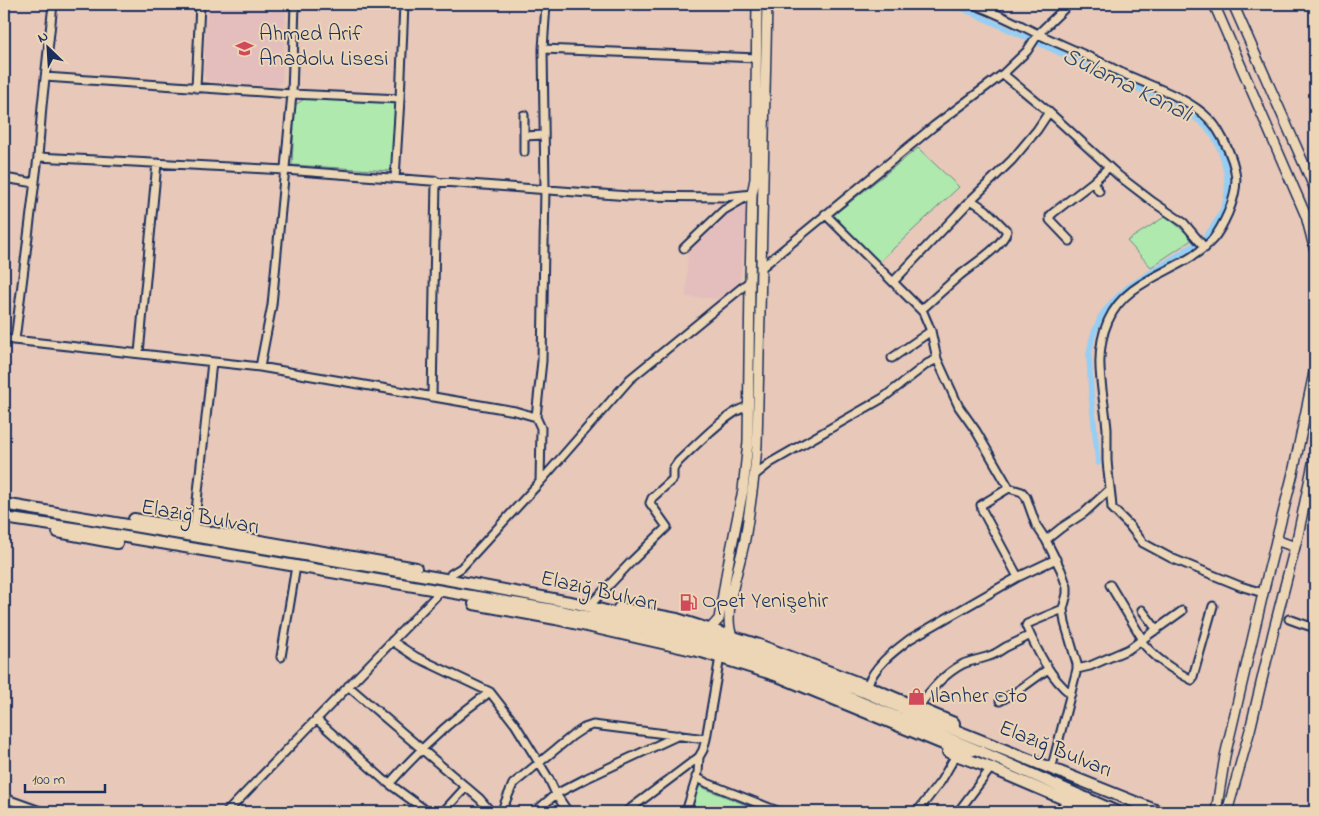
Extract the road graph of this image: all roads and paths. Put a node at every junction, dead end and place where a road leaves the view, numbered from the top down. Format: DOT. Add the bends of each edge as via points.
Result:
graph roads {
  1 [pos="53,4"];
  2 [pos="200,4"];
  3 [pos="296,4"];
  4 [pos="404,4"];
  5 [pos="546,4"];
  6 [pos="758,4"];
  7 [pos="767,4"];
  8 [pos="972,4"];
  9 [pos="1069,4"];
  10 [pos="1214,4"];
  11 [pos="1233,4"];
  12 [pos="1037,36"];
  13 [pos="543,49"];
  14 [pos="757,58"];
  15 [pos="1003,74"];
  16 [pos="45,77"];
  17 [pos="196,88"];
  18 [pos="292,94"];
  19 [pos="400,99"];
  20 [pos="1050,112"];
  21 [pos="524,115"];
  22 [pos="544,135"];
  23 [pos="524,136"];
  24 [pos="524,152"];
  25 [pos="38,157"];
  26 [pos="157,163"];
  27 [pos="1109,167"];
  28 [pos="284,170"];
  29 [pos="4,178"];
  30 [pos="396,178"];
  31 [pos="436,181"];
  32 [pos="35,182"];
  33 [pos="1093,182"];
  34 [pos="545,188"];
  35 [pos="1315,189"];
  36 [pos="1099,191"];
  37 [pos="752,194"];
  38 [pos="971,200"];
  39 [pos="825,214"];
  40 [pos="1070,241"];
  41 [pos="1202,244"];
  42 [pos="684,248"];
  43 [pos="1315,251"];
  44 [pos="761,268"];
  45 [pos="750,281"];
  46 [pos="894,282"];
  47 [pos="921,310"];
  48 [pos="931,331"];
  49 [pos="4,338"];
  50 [pos="15,340"];
  51 [pos="139,353"];
  52 [pos="892,358"];
  53 [pos="938,359"];
  54 [pos="212,362"];
  55 [pos="260,367"];
  56 [pos="1315,368"];
  57 [pos="432,397"];
  58 [pos="748,407"];
  59 [pos="536,417"];
  60 [pos="1315,454"];
  61 [pos="755,475"];
  62 [pos="540,482"];
  63 [pos="1009,488"];
  64 [pos="1110,490"];
  65 [pos="4,504"];
  66 [pos="4,518"];
  67 [pos="194,529"];
  68 [pos="1046,540"];
  69 [pos="1276,540"];
  70 [pos="1295,547"];
  71 [pos="1056,559"];
  72 [pos="295,572"];
  73 [pos="463,572"];
  74 [pos="1018,577"];
  75 [pos="1110,585"];
  76 [pos="1263,593"];
  77 [pos="436,596"];
  78 [pos="593,602"];
  79 [pos="1213,606"];
  80 [pos="1063,610"];
  81 [pos="1142,610"];
  82 [pos="1182,611"];
  83 [pos="1290,618"];
  84 [pos="1315,628"];
  85 [pos="710,629"];
  86 [pos="1157,630"];
  87 [pos="1030,635"];
  88 [pos="732,636"];
  89 [pos="1142,640"];
  90 [pos="392,641"];
  91 [pos="281,657"];
  92 [pos="720,657"];
  93 [pos="1048,669"];
  94 [pos="1077,669"];
  95 [pos="348,686"];
  96 [pos="867,686"];
  97 [pos="490,692"];
  98 [pos="1071,694"];
  99 [pos="1000,701"];
  100 [pos="919,707"];
  101 [pos="316,719"];
  102 [pos="679,735"];
  103 [pos="927,737"];
  104 [pos="706,739"];
  105 [pos="982,741"];
  106 [pos="421,749"];
  107 [pos="982,752"];
  108 [pos="956,755"];
  109 [pos="699,757"];
  110 [pos="539,763"];
  111 [pos="991,768"];
  112 [pos="1052,770"];
  113 [pos="696,777"];
  114 [pos="390,783"];
  115 [pos="466,787"];
  116 [pos="556,794"];
  117 [pos="4,798"];
  118 [pos="1068,800"];
  119 [pos="1088,811"];
  120 [pos="43,812"];
  121 [pos="227,812"];
  122 [pos="428,812"];
  123 [pos="443,812"];
  124 [pos="492,812"];
  125 [pos="503,812"];
  126 [pos="535,812"];
  127 [pos="568,812"];
  128 [pos="626,812"];
  129 [pos="686,812"];
  130 [pos="780,812"];
  131 [pos="918,812"];
  132 [pos="958,812"];
  133 [pos="1058,812"];
  134 [pos="1117,812"];
  135 [pos="1160,812"];
  136 [pos="1216,812"];
  137 [pos="1227,812"];
  1 -- 16 [label="street"];
  2 -- 17 [label="street"];
  3 -- 18 [label="street"];
  4 -- 19 [label="street"];
  5 -- 13 [label="street"];
  6 -- 14 [label="main road"];
  7 -- 44 [label="main road"];
  8 -- 12 [label="street" via="1005,17"];
  9 -- 12 [label="street"];
  10 -- 43 [label="main road" via="1306,216"];
  11 -- 35 [label="main road"];
  12 -- 15 [label="street" via="1027,51"];
  12 -- 41 [label="street" via="1178,97 1213,123 1231,156 1236,193 1216,235"];
  13 -- 14 [label="street"];
  13 -- 22 [label="street"];
  14 -- 37 [label="main road"];
  15 -- 20 [label="street"];
  15 -- 39 [label="street"];
  16 -- 17 [label="street"];
  16 -- 25 [label="street"];
  17 -- 18 [label="street"];
  18 -- 19 [label="street"];
  18 -- 28 [label="street"];
  19 -- 30 [label="street"];
  20 -- 27 [label="street"];
  20 -- 38 [label="street" via="1012,160"];
  21 -- 23 [label="street"];
  22 -- 23 [label="street"];
  22 -- 34 [label="street"];
  23 -- 24 [label="street"];
  25 -- 26 [label="street"];
  25 -- 32 [label="street"];
  26 -- 28 [label="street"];
  26 -- 51 [label="street"];
  27 -- 33 [label="street"];
  27 -- 41 [label="street" via="1184,223"];
  28 -- 30 [label="street"];
  28 -- 55 [label="street" via="272,305"];
  29 -- 32 [label="street"];
  30 -- 31 [label="street"];
  31 -- 34 [label="street"];
  31 -- 57 [label="street"];
  32 -- 50 [label="street"];
  33 -- 36 [label="street"];
  33 -- 40 [label="street" via="1050,216"];
  34 -- 37 [label="street" via="629,196 725,197"];
  34 -- 59 [label="street" via="542,361"];
  37 -- 42 [label="street" via="724,210"];
  37 -- 45 [label="main road"];
  38 -- 46 [label="street"];
  38 -- 47 [label="street" via="986,210 1006,231 1005,235 992,250"];
  39 -- 44 [label="street"];
  39 -- 46 [label="street"];
  41 -- 64 [label="street" via="1129,293 1108,322 1099,365"];
  44 -- 61 [label="main road"];
  45 -- 58 [label="main road"];
  45 -- 62 [label="street" via="630,379"];
  46 -- 47 [label="street"];
  47 -- 48 [label="street"];
  48 -- 52 [label="street"];
  48 -- 53 [label="street"];
  49 -- 50 [label="street"];
  50 -- 51 [label="street"];
  51 -- 54 [label="street"];
  53 -- 61 [label="street" via="883,398 770,463"];
  53 -- 63 [label="street" via="958,407"];
  54 -- 55 [label="street"];
  54 -- 67 [label="street"];
  55 -- 57 [label="street"];
  56 -- 69 [label="main road"];
  57 -- 59 [label="street"];
  58 -- 78 [label="street" via="726,418 678,462 673,469 673,479 650,501 667,526"];
  58 -- 85 [label="main road" via="743,490 718,619"];
  59 -- 62 [label="street" via="541,428"];
  60 -- 70 [label="main road"];
  61 -- 88 [label="main road" via="729,610"];
  62 -- 73 [label="street"];
  63 -- 68 [label="street" via="1026,496 1036,525"];
  63 -- 74 [label="street" via="981,505"];
  64 -- 68 [label="street"];
  64 -- 76 [label="street" via="1112,508 1143,543 1171,558"];
  65 -- 67 [label="highway" via="61,508"];
  65 -- 105 [label="highway, Elazığ Bulvarı" via="575,603 716,639 864,692"];
  66 -- 72 [label="highway" via="76,536"];
  66 -- 107 [label="highway, Elazığ Bulvarı" via="642,628 790,673"];
  67 -- 73 [label="highway" via="451,574"];
  68 -- 71 [label="street"];
  69 -- 70 [label="main road"];
  69 -- 76 [label="main road"];
  70 -- 137 [label="main road"];
  71 -- 74 [label="street"];
  71 -- 80 [label="street" via="1067,587"];
  72 -- 77 [label="highway"];
  72 -- 91 [label="street"];
  73 -- 78 [label="highway"];
  74 -- 96 [label="street" via="894,651 880,664"];
  75 -- 89 [label="street"];
  76 -- 136 [label="main road" via="1225,756"];
  77 -- 90 [label="street"];
  77 -- 92 [label="highway" via="556,619"];
  78 -- 85 [label="highway"];
  79 -- 89 [label="street" via="1192,680 1163,664 1150,653"];
  80 -- 87 [label="street" via="1027,624"];
  80 -- 94 [label="street"];
  81 -- 86 [label="street"];
  82 -- 86 [label="street"];
  83 -- 84 [label="street"];
  85 -- 88 [label="highway"];
  86 -- 89 [label="street"];
  87 -- 93 [label="street"];
  87 -- 100 [label="street" via="991,656 972,660 951,671"];
  88 -- 96 [label="highway"];
  89 -- 94 [label="street" via="1129,649"];
  90 -- 95 [label="street"];
  90 -- 97 [label="street" via="425,661"];
  92 -- 103 [label="highway" via="775,675"];
  92 -- 104 [label="street"];
  93 -- 98 [label="street" via="1062,688"];
  93 -- 99 [label="street"];
  94 -- 98 [label="street"];
  95 -- 101 [label="street"];
  95 -- 106 [label="street"];
  96 -- 100 [label="highway"];
  97 -- 106 [label="street"];
  97 -- 110 [label="street"];
  98 -- 112 [label="street"];
  100 -- 105 [label="highway"];
  101 -- 114 [label="street"];
  101 -- 121 [label="street"];
  102 -- 104 [label="street"];
  102 -- 110 [label="street" via="593,725 572,736"];
  102 -- 116 [label="street"];
  103 -- 107 [label="highway" via="955,749"];
  103 -- 108 [label="highway"];
  104 -- 109 [label="street"];
  105 -- 112 [label="highway, Elazığ Bulvarı"];
  106 -- 114 [label="street"];
  106 -- 115 [label="street"];
  107 -- 134 [label="highway, Elazığ Bulvarı"];
  108 -- 111 [label="highway"];
  108 -- 131 [label="street"];
  109 -- 113 [label="street"];
  109 -- 128 [label="street"];
  110 -- 116 [label="street"];
  110 -- 125 [label="street" via="513,784"];
  111 -- 118 [label="highway"];
  111 -- 132 [label="street"];
  112 -- 135 [label="highway, Elazığ Bulvarı"];
  113 -- 129 [label="street"];
  113 -- 130 [label="street"];
  114 -- 122 [label="street"];
  115 -- 123 [label="street"];
  115 -- 124 [label="street"];
  116 -- 126 [label="street"];
  116 -- 127 [label="street"];
  117 -- 120 [label="street"];
  118 -- 119 [label="highway"];
  118 -- 133 [label="street"];
}
